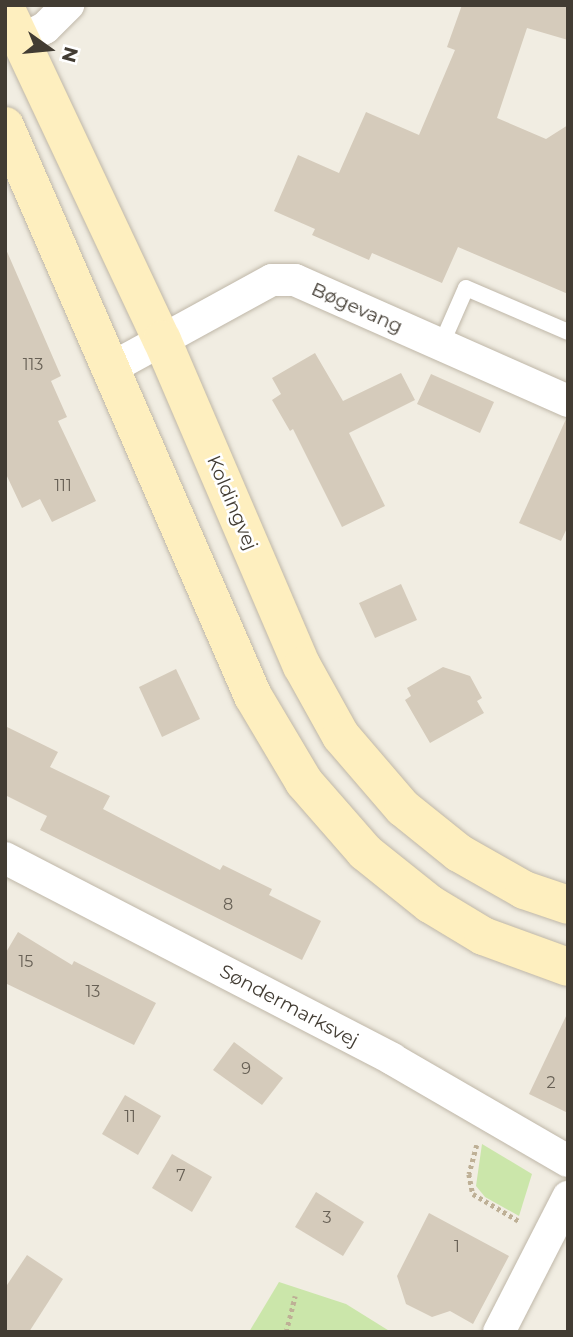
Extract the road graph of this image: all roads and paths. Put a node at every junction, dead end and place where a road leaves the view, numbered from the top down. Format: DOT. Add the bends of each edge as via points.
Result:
graph roads {
  1 [pos="68,5"];
  2 [pos="5,7"];
  3 [pos="22,40"];
  4 [pos="5,126"];
  5 [pos="568,332"];
  6 [pos="162,340"];
  7 [pos="441,345"];
  8 [pos="113,367"];
  9 [pos="568,401"];
  10 [pos="5,858"];
  11 [pos="568,905"];
  12 [pos="568,967"];
  13 [pos="492,1117"];
  14 [pos="568,1161"];
  15 [pos="568,1196"];
  16 [pos="548,1235"];
  17 [pos="295,1296"];
  18 [pos="286,1332"];
  19 [pos="499,1332"];
  1 -- 3 [label="street" via="45,28"];
  2 -- 3 [label="main road, Koldingvej"];
  3 -- 6 [label="main road, Koldingvej"];
  4 -- 8 [label="main road"];
  5 -- 7 [label="lane" via="466,288"];
  6 -- 7 [label="street, Bøgevang" via="272,280 295,280"];
  6 -- 8 [label="street, Bøgevang"];
  6 -- 11 [label="main road, Koldingvej" via="302,666 341,736 403,808 459,853 524,890"];
  7 -- 9 [label="street, Bøgevang"];
  8 -- 12 [label="main road" via="253,696 304,782 365,852 430,905 483,936"];
  10 -- 13 [label="street, Søndermarksvej" via="392,1059"];
  13 -- 14 [label="street, Søndermarksvej"];
  13 -- 16 [label="path" via="472,1158 473,1194"];
  15 -- 16 [label="street"];
  16 -- 19 [label="street"];
  17 -- 18 [label="path"];
}
